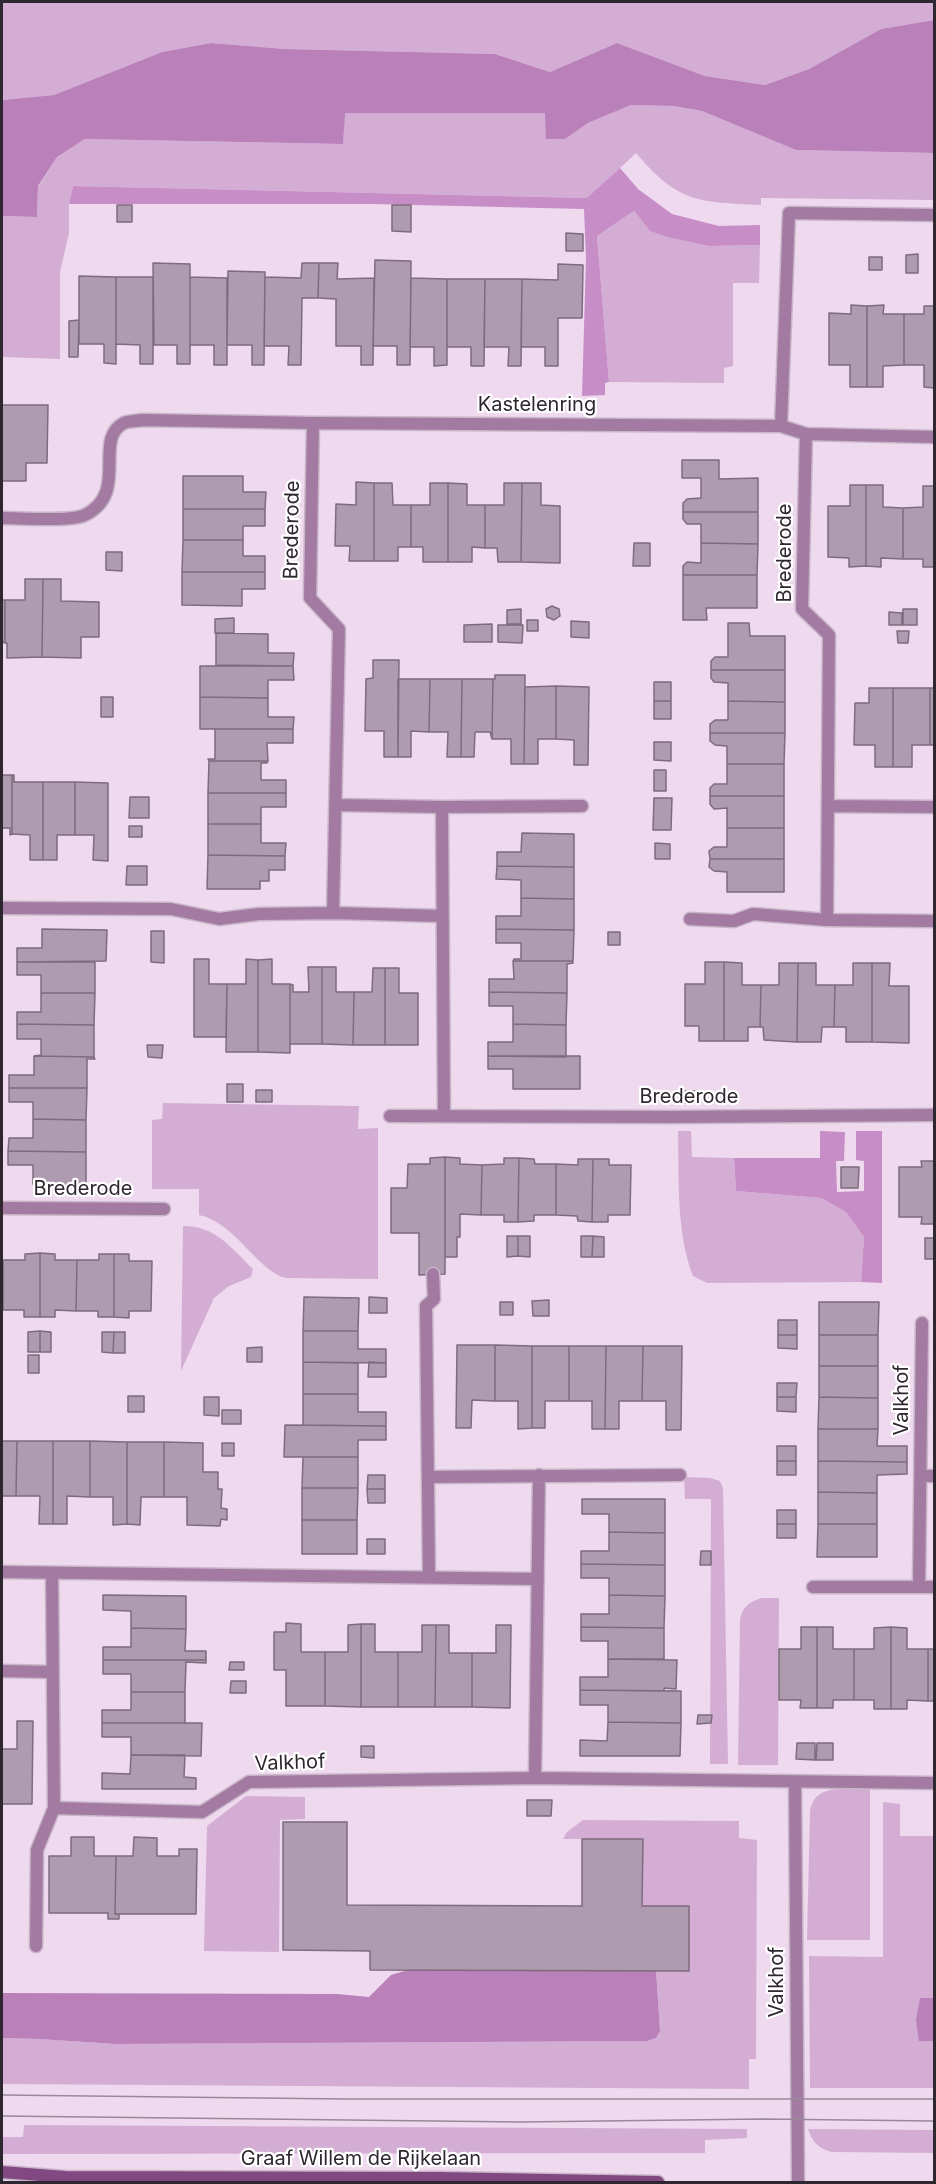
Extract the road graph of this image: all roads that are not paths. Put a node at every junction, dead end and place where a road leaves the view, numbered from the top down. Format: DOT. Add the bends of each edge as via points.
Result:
graph roads {
  1 [pos="934,215"];
  2 [pos="313,423"];
  3 [pos="781,426"];
  4 [pos="806,434"];
  5 [pos="934,437"];
  6 [pos="2,518"];
  7 [pos="337,805"];
  8 [pos="582,806"];
  9 [pos="828,806"];
  10 [pos="442,807"];
  11 [pos="934,807"];
  12 [pos="2,908"];
  13 [pos="333,913"];
  14 [pos="442,916"];
  15 [pos="690,919"];
  16 [pos="827,920"];
  17 [pos="934,921"];
  18 [pos="934,1115"];
  19 [pos="390,1116"];
  20 [pos="444,1116"];
  21 [pos="2,1208"];
  22 [pos="164,1209"];
  23 [pos="433,1274"];
  24 [pos="922,1323"];
  25 [pos="680,1474"];
  26 [pos="539,1475"];
  27 [pos="921,1476"];
  28 [pos="934,1476"];
  29 [pos="428,1477"];
  30 [pos="2,1572"];
  31 [pos="52,1573"];
  32 [pos="429,1577"];
  33 [pos="538,1579"];
  34 [pos="813,1587"];
  35 [pos="919,1587"];
  36 [pos="934,1587"];
  37 [pos="2,1671"];
  38 [pos="52,1672"];
  39 [pos="535,1778"];
  40 [pos="795,1782"];
  41 [pos="934,1782"];
  42 [pos="54,1808"];
  43 [pos="36,1946"];
  44 [pos="2,2172"];
  45 [pos="65,2177"];
  46 [pos="17,2182"];
  47 [pos="658,2182"];
  48 [pos="798,2182"];
  1 -- 3 [label="street" via="789,213"];
  2 -- 3 [label="street, Kastelenring"];
  2 -- 6 [label="street, Kastelenring" via="124,423 114,434 109,449 110,486 99,505 83,516"];
  2 -- 7 [label="street, Brederode" via="310,598 339,629"];
  3 -- 4 [label="street"];
  4 -- 5 [label="street"];
  4 -- 9 [label="street, Brederode" via="802,609 829,635"];
  7 -- 10 [label="street"];
  7 -- 13 [label="street, Brederode"];
  8 -- 10 [label="street"];
  9 -- 11 [label="street"];
  9 -- 16 [label="street, Brederode"];
  10 -- 14 [label="street"];
  12 -- 13 [label="street" via="171,909 219,919"];
  13 -- 14 [label="street"];
  14 -- 20 [label="street"];
  15 -- 16 [label="street" via="734,921 753,914"];
  16 -- 17 [label="street"];
  18 -- 20 [label="street, Brederode"];
  19 -- 20 [label="street, Brederode"];
  21 -- 22 [label="street, Brederode"];
  23 -- 29 [label="street" via="434,1299 426,1306"];
  24 -- 27 [label="street, Valkhof"];
  25 -- 26 [label="street"];
  26 -- 29 [label="street"];
  26 -- 33 [label="street"];
  27 -- 28 [label="street"];
  27 -- 35 [label="street, Valkhof"];
  29 -- 32 [label="street"];
  30 -- 31 [label="street"];
  31 -- 32 [label="street"];
  31 -- 38 [label="street"];
  32 -- 33 [label="street"];
  33 -- 39 [label="street"];
  34 -- 35 [label="street"];
  35 -- 36 [label="street"];
  37 -- 38 [label="street"];
  38 -- 42 [label="street"];
  39 -- 40 [label="street, Valkhof"];
  39 -- 42 [label="street, Valkhof" via="249,1782 202,1812"];
  40 -- 41 [label="street, Valkhof"];
  40 -- 48 [label="street, Valkhof"];
  42 -- 43 [label="street" via="37,1850"];
  44 -- 45 [label="street, Graaf Willem de Rijkelaan"];
  45 -- 46 [label="street, Graaf Willem de Rijkelaan"];
  45 -- 47 [label="street, Graaf Willem de Rijkelaan"];
}
